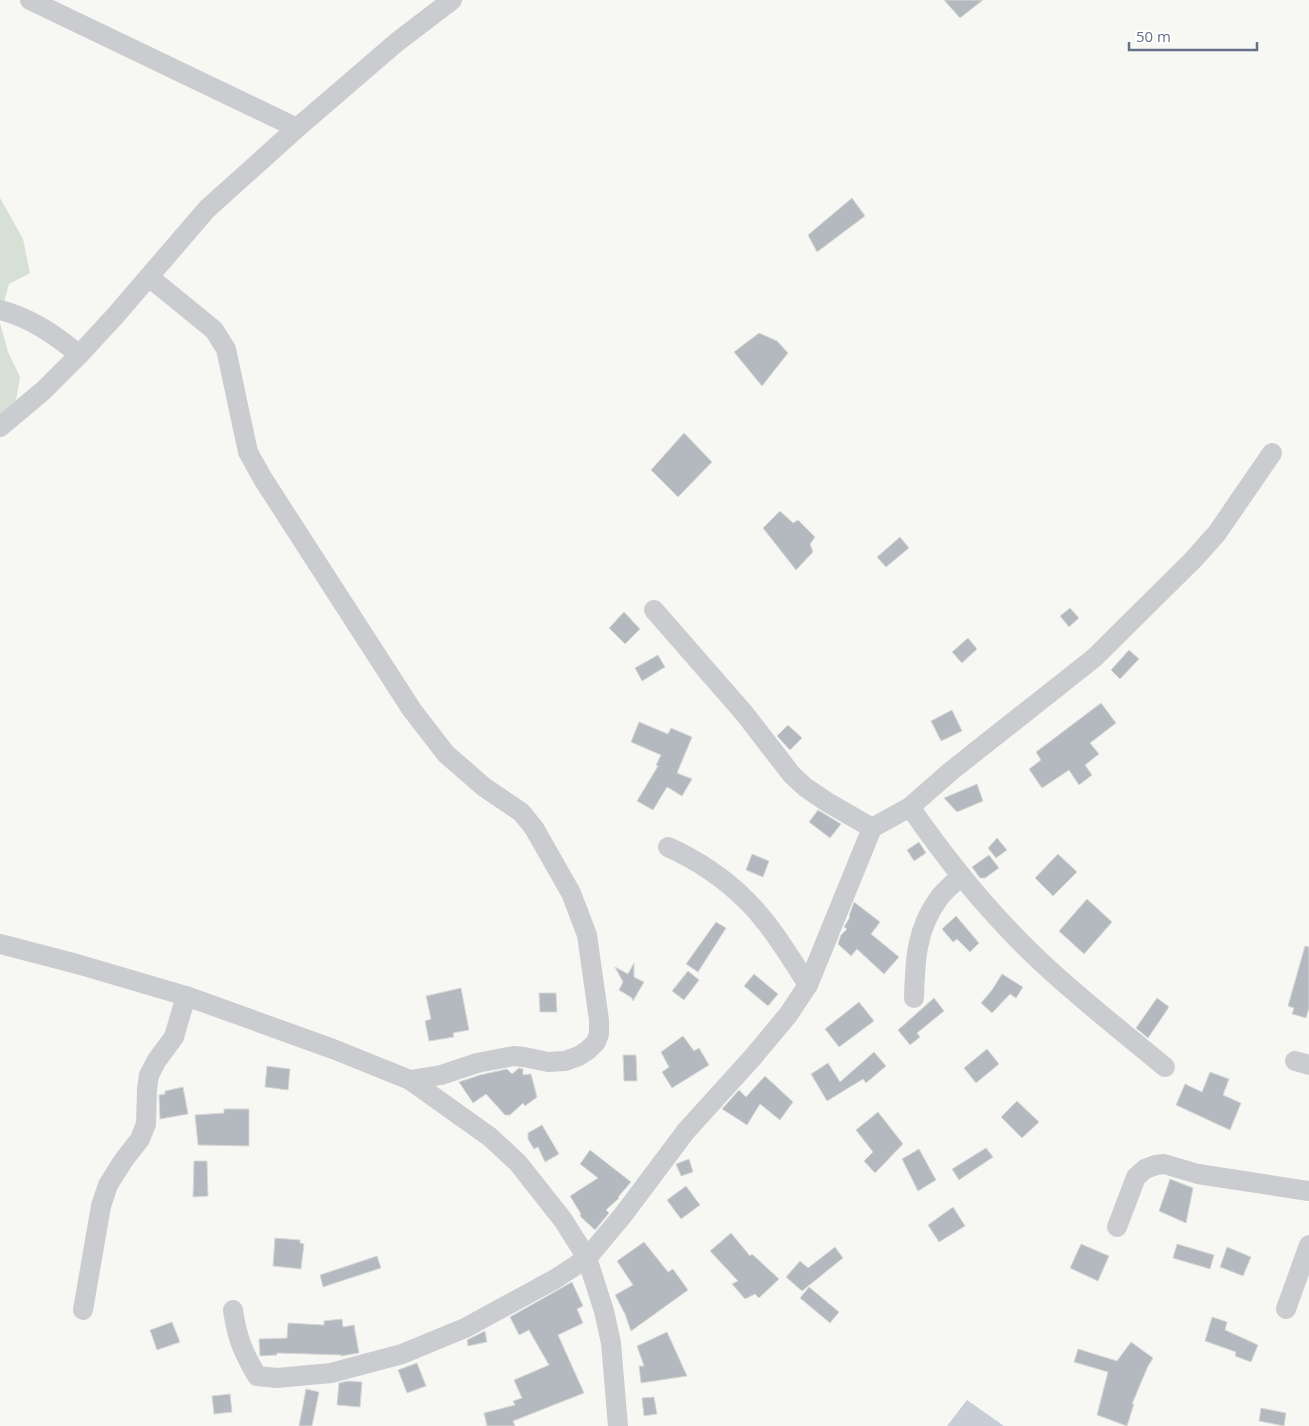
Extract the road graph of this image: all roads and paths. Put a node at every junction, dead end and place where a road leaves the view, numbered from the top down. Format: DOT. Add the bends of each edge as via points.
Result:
graph roads {
  1 [pos="30,0"];
  2 [pos="452,0"];
  3 [pos="297,128"];
  4 [pos="149,277"];
  5 [pos="0,310"];
  6 [pos="79,355"];
  7 [pos="0,427"];
  8 [pos="1272,452"];
  9 [pos="654,610"];
  10 [pos="910,807"];
  11 [pos="872,828"];
  12 [pos="668,847"];
  13 [pos="961,876"];
  14 [pos="0,944"];
  15 [pos="808,985"];
  16 [pos="186,996"];
  17 [pos="914,998"];
  18 [pos="1165,1067"];
  19 [pos="410,1080"];
  20 [pos="1309,1191"];
  21 [pos="1117,1227"];
  22 [pos="1309,1245"];
  23 [pos="587,1258"];
  24 [pos="1286,1309"];
  25 [pos="83,1310"];
  26 [pos="233,1310"];
  27 [pos="618,1426"];
  1 -- 3 [label="street"];
  2 -- 3 [label="street" via="397,42"];
  3 -- 4 [label="street" via="207,209"];
  4 -- 6 [label="street"];
  4 -- 19 [label="street" via="220,338 226,348 248,452 262,479 369,646 440,747 484,788 521,812 534,828 571,893 587,934 599,1020 599,1034 588,1050 565,1061 548,1062 524,1056 504,1058"];
  5 -- 6 [label="street" via="36,324 57,336"];
  6 -- 7 [label="street"];
  8 -- 10 [label="street" via="1217,533 1094,658"];
  9 -- 11 [label="street" via="744,713 792,775 812,792"];
  10 -- 11 [label="street"];
  10 -- 13 [label="street"];
  11 -- 15 [label="street"];
  12 -- 15 [label="street" via="714,874 749,902"];
  13 -- 17 [label="street" via="940,896 924,924 916,948"];
  13 -- 18 [label="street" via="1040,962"];
  14 -- 16 [label="street"];
  15 -- 23 [label="street" via="788,1015 686,1131"];
  16 -- 19 [label="street"];
  16 -- 25 [label="street" via="174,1037 150,1075 146,1124 140,1139 108,1185 101,1206"];
  19 -- 23 [label="street" via="490,1137 518,1163 563,1220"];
  20 -- 21 [label="street" via="1156,1165 1136,1177"];
  22 -- 24 [label="street"];
  23 -- 26 [label="street" via="465,1328 402,1354 331,1373 277,1378 257,1376 236,1333"];
  23 -- 27 [label="street" via="602,1301 611,1343"];
}
